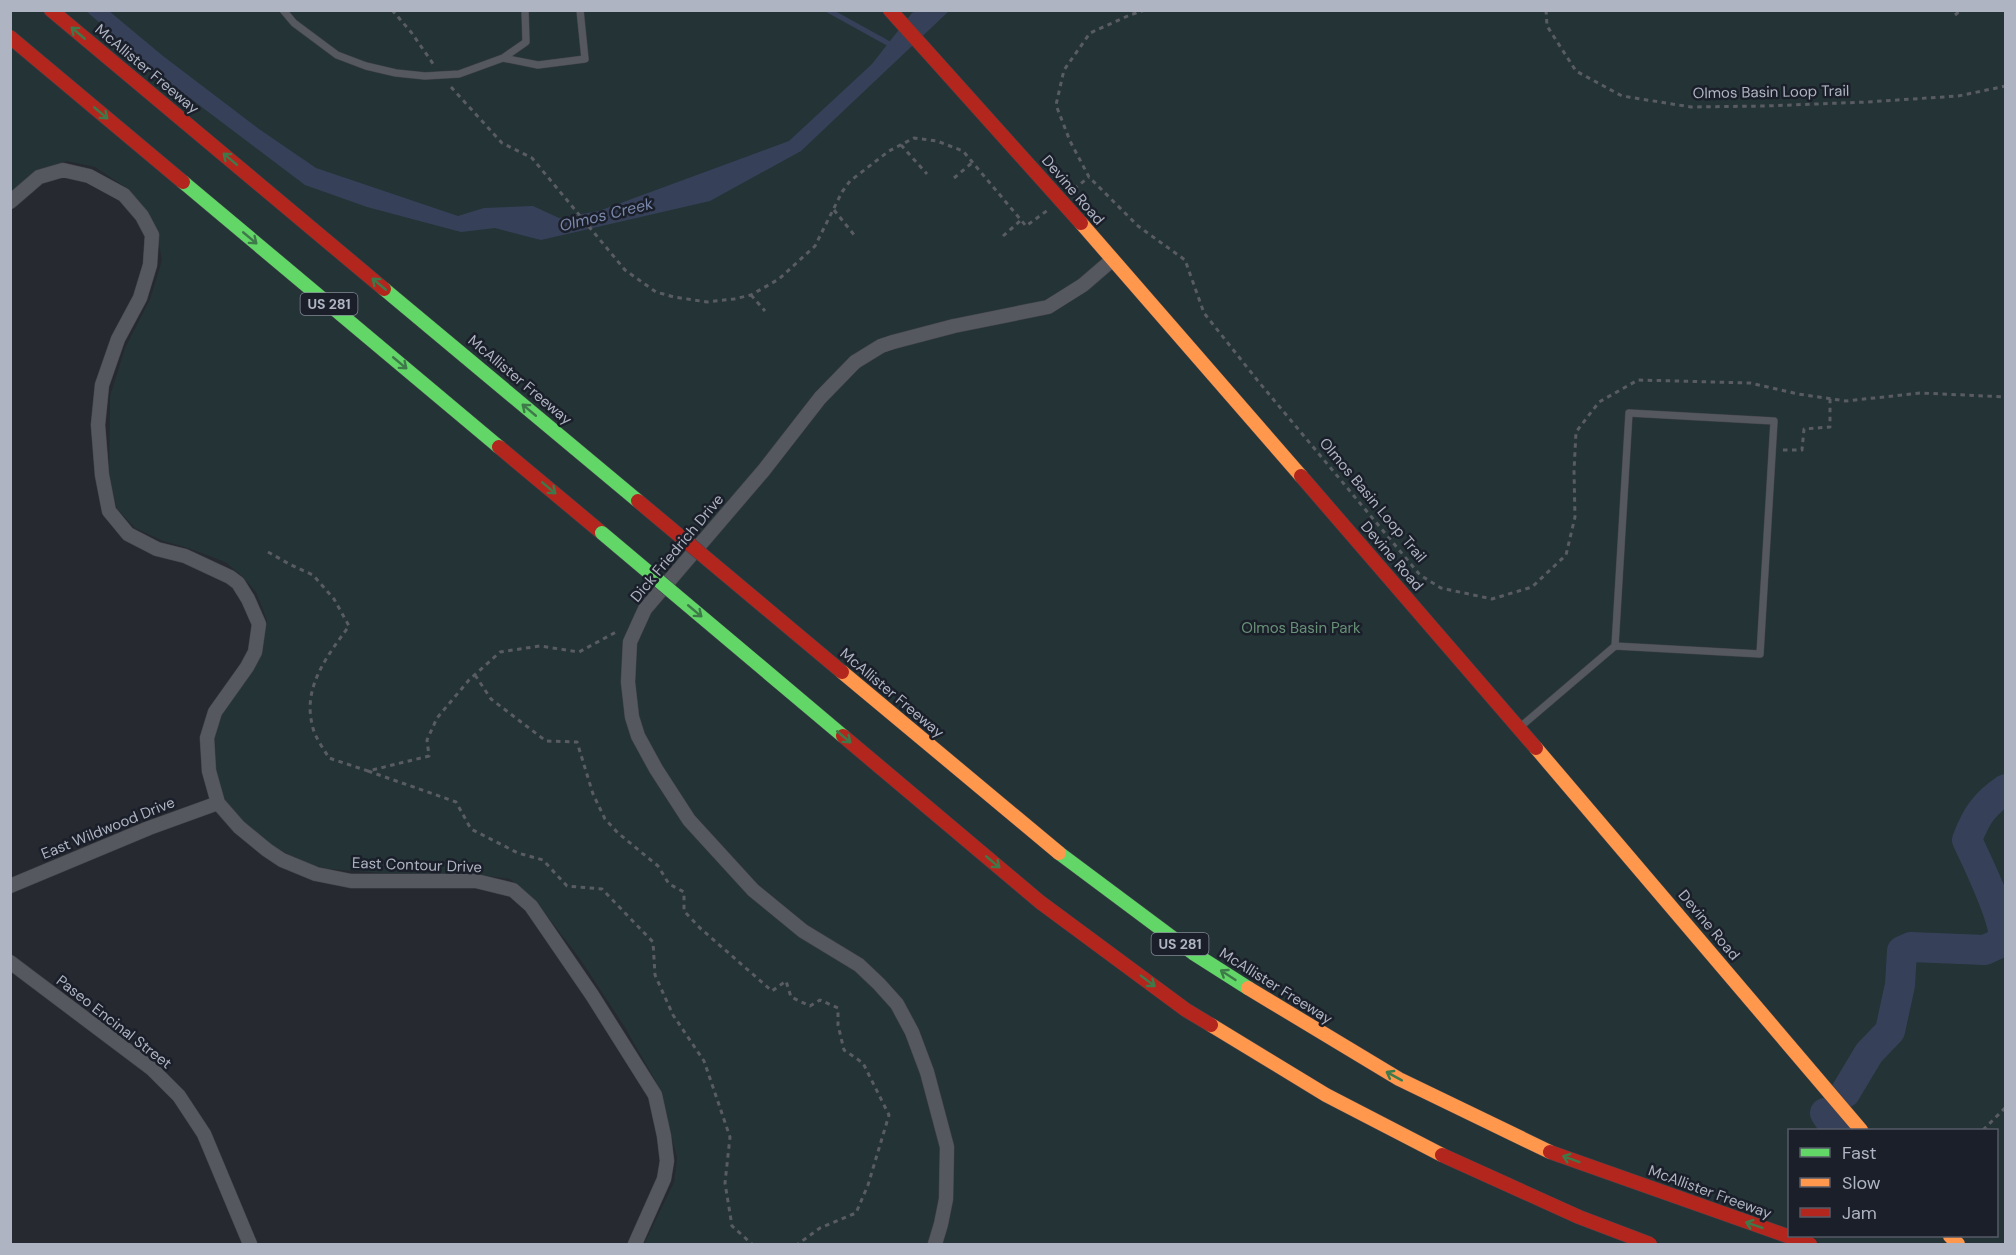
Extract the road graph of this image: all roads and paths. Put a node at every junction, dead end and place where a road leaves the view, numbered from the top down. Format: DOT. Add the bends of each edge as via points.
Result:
graph roads {
  1 [pos="51,10"];
  2 [pos="283,10"];
  3 [pos="392,10"];
  4 [pos="525,10"];
  5 [pos="580,10"];
  6 [pos="890,10"];
  7 [pos="1144,10"];
  8 [pos="1546,10"];
  9 [pos="1961,10"];
  10 [pos="1955,15"];
  11 [pos="10,37"];
  12 [pos="503,58"];
  13 [pos="442,75"];
  14 [pos="2006,85"];
  15 [pos="901,145"];
  16 [pos="973,162"];
  17 [pos="927,174"];
  18 [pos="954,178"];
  19 [pos="1061,200"];
  20 [pos="10,202"];
  21 [pos="834,210"];
  22 [pos="1021,220"];
  23 [pos="855,236"];
  24 [pos="1003,236"];
  25 [pos="1112,261"];
  26 [pos="751,295"];
  27 [pos="765,311"];
  28 [pos="2006,397"];
  29 [pos="1830,399"];
  30 [pos="1772,449"];
  31 [pos="268,552"];
  32 [pos="620,629"];
  33 [pos="1615,646"];
  34 [pos="475,675"];
  35 [pos="1519,728"];
  36 [pos="368,771"];
  37 [pos="218,802"];
  38 [pos="10,886"];
  39 [pos="10,962"];
  40 [pos="2006,1107"];
  41 [pos="1859,1129"];
  42 [pos="1985,1129"];
  43 [pos="250,1245"];
  44 [pos="635,1245"];
  45 [pos="752,1245"];
  46 [pos="798,1245"];
  47 [pos="935,1245"];
  48 [pos="1650,1245"];
  49 [pos="1810,1245"];
  49 -- 1 [label="main road, McAllister Freeway / US 281, one-way, bridge" via="1555,1154 1399,1079 1193,953 1074,867"];
  2 -- 13 [label="lane" via="337,56 396,73"];
  3 -- 13 [label="path"];
  4 -- 12 [label="lane" via="526,42"];
  5 -- 12 [label="lane" via="585,59 538,65"];
  6 -- 19 [label="main road, Devine Road"];
  7 -- 29 [label="path, Olmos Basin Loop Trail" via="1090,33 1064,70 1056,105 1070,141 1089,177 1138,226 1185,260 1204,313 1420,575 1441,588 1492,599 1532,587 1566,555 1575,517 1576,432 1599,402 1638,380 1750,383"];
  8 -- 14 [label="path, Olmos Basin Loop Trail" via="1547,26 1576,71 1623,96 1691,106 1765,106 1958,96"];
  9 -- 10 [label="path"];
  11 -- 48 [label="main road, US 281, one-way, bridge" via="1040,902 1186,1010 1326,1095 1456,1161"];
  12 -- 13 [label="lane" via="459,74"];
  13 -- 26 [label="path" via="502,143 532,158 625,270 656,292 707,302"];
  15 -- 16 [label="path" via="914,138 937,141 963,151"];
  15 -- 17 [label="path"];
  15 -- 21 [label="path" via="850,182"];
  16 -- 18 [label="path"];
  16 -- 22 [label="path"];
  19 -- 22 [label="path" via="1026,226"];
  19 -- 25 [label="main road, Devine Road"];
  20 -- 37 [label="street, East Contour Drive" via="39,177 63,170 89,176 124,195 142,216 152,236 150,265 140,298 118,339 102,385 98,425 102,475 109,511 128,534 230,576 248,599 259,624 255,652 215,712 207,738 209,771"];
  21 -- 23 [label="path"];
  21 -- 26 [label="path" via="814,246 799,262 780,279"];
  22 -- 24 [label="path"];
  25 -- 35 [label="main road, Devine Road"];
  25 -- 47 [label="street, Dick Friedrich Drive" via="1048,307 893,342 855,362 820,398 645,609 630,642 628,682 638,736 689,820 753,890 803,931 859,965 879,984 897,1004 912,1032 947,1147 946,1199"];
  26 -- 27 [label="path"];
  28 -- 29 [label="path, Olmos Basin Loop Trail" via="1921,393 1846,401"];
  29 -- 30 [label="path" via="1830,427 1804,429 1802,450"];
  30 -- 33 [label="lane" via="1760,654"];
  30 -- 33 [label="lane" via="1774,421 1629,413"];
  31 -- 36 [label="path" via="313,575 334,599 349,626 319,670 310,702 312,726 329,758"];
  32 -- 34 [label="path" via="579,652 540,646 500,652"];
  33 -- 35 [label="lane"];
  34 -- 36 [label="path" via="437,718 427,740 429,756"];
  34 -- 46 [label="path" via="491,699 546,741 577,742 593,795 605,819 658,866 669,884 684,892 684,911 700,928 772,991 786,981 791,997 810,1006 820,1000 838,1008 844,1050 863,1063 889,1115 856,1213 820,1228"];
  35 -- 41 [label="main road, Devine Road"];
  36 -- 45 [label="path" via="456,802 471,829 518,853 543,860 567,886 602,889 653,942 655,975 673,1015 704,1061 730,1137 725,1183 732,1226"];
  37 -- 38 [label="street, East Wildwood Drive"];
  37 -- 44 [label="street, East Contour Drive" via="267,850 316,874 351,881 476,881 513,890 531,906 655,1095 667,1161 664,1179"];
  39 -- 43 [label="street, Paseo Encinal Street" via="152,1069 179,1096 204,1134"];
  40 -- 42 [label="path"];
}
